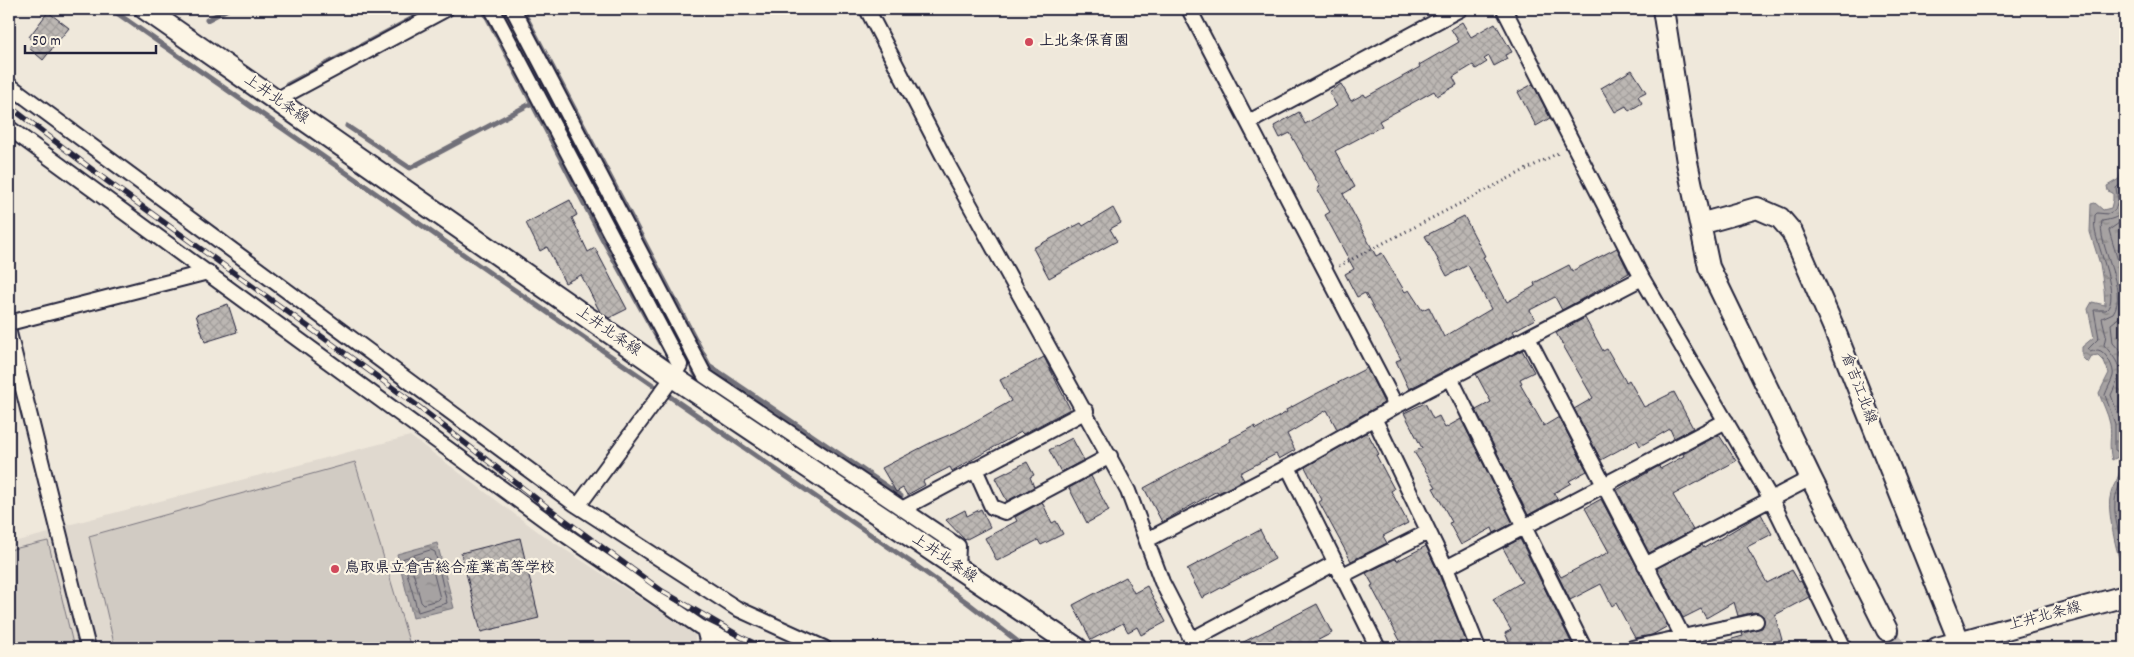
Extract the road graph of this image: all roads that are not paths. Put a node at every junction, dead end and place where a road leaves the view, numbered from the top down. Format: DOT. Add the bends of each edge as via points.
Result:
graph roads {
  1 [pos="145,9"];
  2 [pos="446,9"];
  3 [pos="492,9"];
  4 [pos="513,9"];
  5 [pos="867,9"];
  6 [pos="1189,9"];
  7 [pos="1460,9"];
  8 [pos="1504,9"];
  9 [pos="1663,9"];
  10 [pos="9,85"];
  11 [pos="276,100"];
  12 [pos="1250,122"];
  13 [pos="9,128"];
  14 [pos="1700,224"];
  15 [pos="208,272"];
  16 [pos="1642,278"];
  17 [pos="9,323"];
  18 [pos="9,333"];
  19 [pos="1528,338"];
  20 [pos="698,364"];
  21 [pos="677,371"];
  22 [pos="1451,379"];
  23 [pos="1396,406"];
  24 [pos="1086,411"];
  25 [pos="1375,420"];
  26 [pos="1726,421"];
  27 [pos="1110,456"];
  28 [pos="1288,466"];
  29 [pos="975,469"];
  30 [pos="1811,478"];
  31 [pos="1604,485"];
  32 [pos="1771,500"];
  33 [pos="578,506"];
  34 [pos="902,509"];
  35 [pos="1525,526"];
  36 [pos="1428,532"];
  37 [pos="1147,540"];
  38 [pos="1645,564"];
  39 [pos="957,568"];
  40 [pos="1446,568"];
  41 [pos="1338,569"];
  42 [pos="2125,596"];
  43 [pos="1756,621"];
  44 [pos="704,629"];
  45 [pos="1887,630"];
  46 [pos="1683,637"];
  47 [pos="1959,641"];
  48 [pos="1193,644"];
  49 [pos="88,648"];
  50 [pos="709,648"];
  51 [pos="743,648"];
  52 [pos="824,648"];
  53 [pos="1076,648"];
  54 [pos="1378,648"];
  55 [pos="1478,648"];
  56 [pos="1584,648"];
  57 [pos="1632,648"];
  58 [pos="1844,648"];
  59 [pos="1937,648"];
  1 -- 11 [label="main road, 上井北条線"];
  2 -- 11 [label="street"];
  3 -- 21 [label="street"];
  4 -- 20 [label="street"];
  5 -- 24 [label="street" via="948,167"];
  6 -- 12 [label="street"];
  7 -- 12 [label="street"];
  8 -- 16 [label="street"];
  9 -- 14 [label="main road"];
  10 -- 33 [label="street"];
  11 -- 21 [label="main road, 上井北条線"];
  12 -- 23 [label="street"];
  13 -- 15 [label="street"];
  14 -- 30 [label="main road" via="1710,267"];
  14 -- 47 [label="main road, 倉吉江北線" via="1757,208 1780,218 1792,232"];
  15 -- 17 [label="street"];
  15 -- 44 [label="street" via="568,536"];
  16 -- 19 [label="street"];
  16 -- 26 [label="street"];
  18 -- 49 [label="street"];
  19 -- 22 [label="street"];
  19 -- 31 [label="street"];
  20 -- 21 [label="street"];
  20 -- 34 [label="street" via="705,376"];
  21 -- 33 [label="street"];
  21 -- 39 [label="main road, 上井北条線"];
  22 -- 23 [label="street"];
  22 -- 35 [label="street"];
  23 -- 25 [label="street"];
  24 -- 27 [label="street"];
  24 -- 29 [label="street"];
  25 -- 28 [label="street"];
  25 -- 36 [label="street"];
  26 -- 31 [label="street"];
  26 -- 32 [label="street"];
  27 -- 29 [label="street" via="1004,512 992,507"];
  27 -- 37 [label="street"];
  28 -- 37 [label="street"];
  28 -- 41 [label="street"];
  29 -- 34 [label="street"];
  30 -- 32 [label="street"];
  30 -- 45 [label="main road"];
  31 -- 35 [label="street"];
  31 -- 38 [label="street"];
  32 -- 38 [label="street"];
  32 -- 58 [label="street"];
  33 -- 52 [label="street" via="736,608"];
  34 -- 39 [label="street" via="958,546"];
  35 -- 40 [label="street"];
  35 -- 56 [label="street"];
  36 -- 40 [label="street"];
  36 -- 41 [label="street"];
  37 -- 48 [label="street" via="1162,582"];
  38 -- 46 [label="street"];
  39 -- 53 [label="main road, 上井北条線"];
  40 -- 55 [label="street"];
  41 -- 48 [label="street"];
  41 -- 54 [label="street"];
  42 -- 47 [label="main road, 上井北条線"];
  43 -- 46 [label="street"];
  44 -- 50 [label="street"];
  44 -- 51 [label="street"];
  46 -- 57 [label="street"];
  47 -- 59 [label="main road, 上井北条線"];
}
